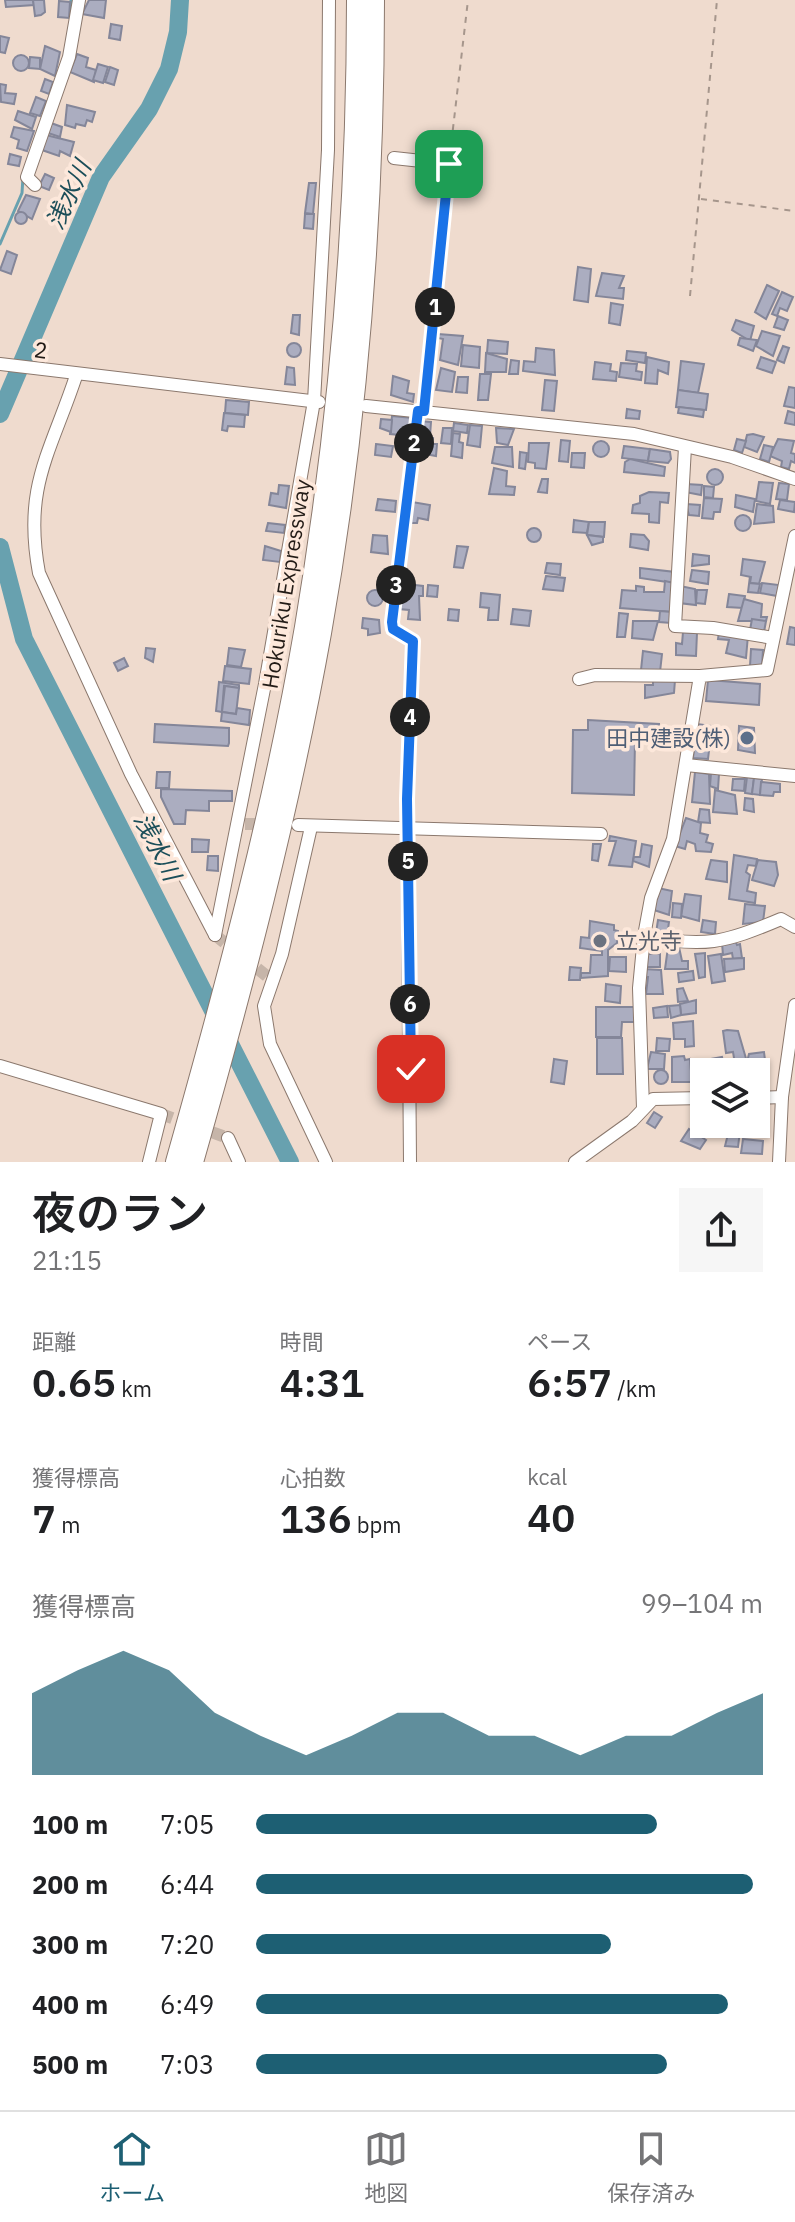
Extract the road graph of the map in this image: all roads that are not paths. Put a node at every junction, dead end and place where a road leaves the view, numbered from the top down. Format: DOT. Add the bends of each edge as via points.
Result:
graph roads {
  1 [pos="79,0"];
  2 [pos="329,0"];
  3 [pos="357,0"];
  4 [pos="374,0"];
  5 [pos="394,158"];
  6 [pos="449,164"];
  7 [pos="35,185"];
  8 [pos="0,364"];
  9 [pos="76,376"];
  10 [pos="314,401"];
  11 [pos="330,402"];
  12 [pos="366,406"];
  13 [pos="421,411"];
  14 [pos="685,447"];
  15 [pos="795,479"];
  16 [pos="795,536"];
  17 [pos="792,566"];
  18 [pos="773,638"];
  19 [pos="700,676"];
  20 [pos="579,679"];
  21 [pos="686,765"];
  22 [pos="795,776"];
  23 [pos="407,827"];
  24 [pos="601,834"];
  25 [pos="795,927"];
  26 [pos="644,936"];
  27 [pos="795,1005"];
  28 [pos="0,1066"];
  29 [pos="770,1097"];
  30 [pos="782,1097"];
  31 [pos="690,1098"];
  32 [pos="643,1108"];
  33 [pos="795,1118"];
  34 [pos="781,1119"];
  35 [pos="228,1138"];
  36 [pos="149,1162"];
  37 [pos="176,1162"];
  38 [pos="193,1162"];
  39 [pos="239,1162"];
  40 [pos="326,1162"];
  41 [pos="410,1162"];
  42 [pos="575,1162"];
  43 [pos="779,1162"];
  1 -- 7 [label="street" via="69,57 27,177"];
  2 -- 10 [label="street" via="334,151"];
  3 -- 37 [label="highway, Hokuriku Expressway" via="349,259 326,487 292,699 230,967"];
  4 -- 38 [label="highway, Hokuriku Expressway" via="366,255 341,502 294,770"];
  5 -- 6 [label="street"];
  8 -- 9 [label="street, 2"];
  9 -- 10 [label="street, 2"];
  9 -- 10 [label="street" via="34,497 39,573 131,774 215,935 242,824"];
  10 -- 11 [label="street, 2"];
  12 -- 13 [label="street"];
  13 -- 14 [label="street" via="634,434"];
  13 -- 23 [label="street" via="392,622 393,629 413,641"];
  14 -- 15 [label="street"];
  14 -- 18 [label="street" via="675,626"];
  16 -- 17 [label="street"];
  17 -- 18 [label="street"];
  18 -- 19 [label="street" via="767,670"];
  19 -- 20 [label="street"];
  19 -- 21 [label="street"];
  21 -- 22 [label="street"];
  21 -- 26 [label="street" via="673,839 651,898"];
  23 -- 24 [label="street"];
  23 -- 40 [label="street" via="305,826 282,954 264,1006 270,1044"];
  23 -- 41 [label="street"];
  25 -- 26 [label="street" via="781,919 693,945"];
  26 -- 32 [label="street" via="639,988"];
  27 -- 30 [label="street"];
  28 -- 36 [label="street" via="161,1114"];
  29 -- 30 [label="street"];
  30 -- 34 [label="street"];
  31 -- 32 [label="street" via="653,1099"];
  32 -- 42 [label="street"];
  33 -- 34 [label="street"];
  34 -- 43 [label="street"];
  35 -- 39 [label="street"];
}
